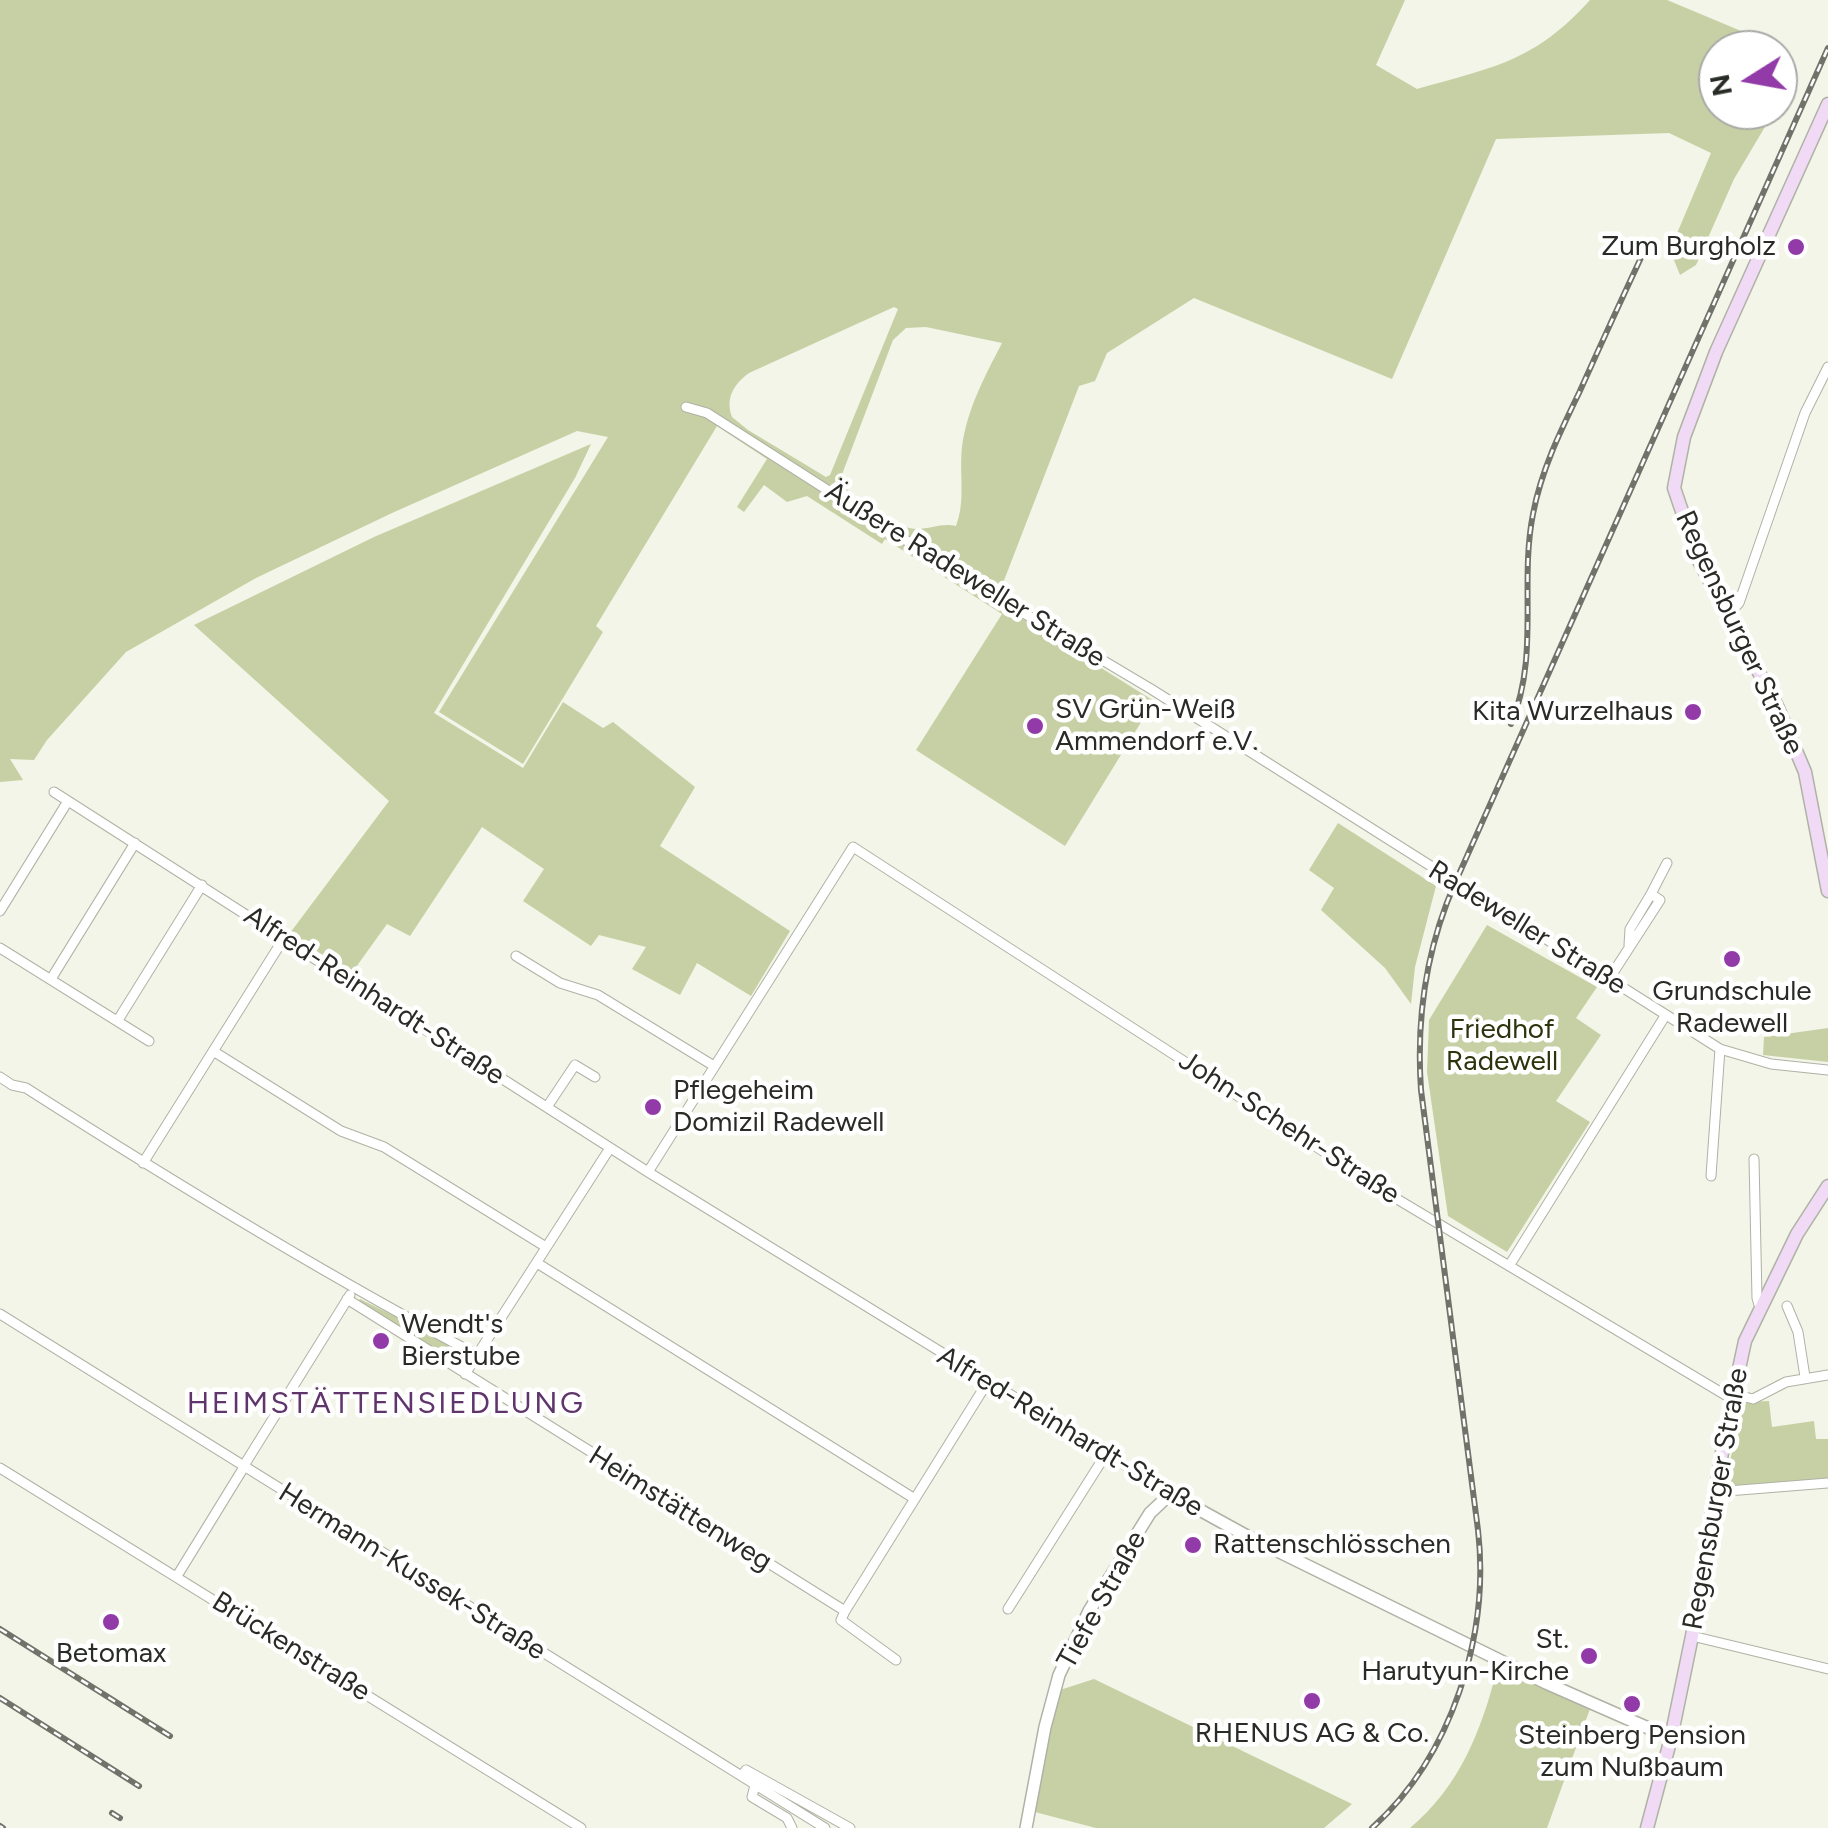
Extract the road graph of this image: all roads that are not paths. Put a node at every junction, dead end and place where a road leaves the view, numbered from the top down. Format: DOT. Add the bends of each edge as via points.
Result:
graph roads {
  1 [pos="1828,104"];
  2 [pos="1828,367"];
  3 [pos="686,408"];
  4 [pos="1727,616"];
  5 [pos="1242,747"];
  6 [pos="54,792"];
  7 [pos="68,800"];
  8 [pos="134,844"];
  9 [pos="1666,862"];
  10 [pos="202,885"];
  11 [pos="1828,890"];
  12 [pos="0,910"];
  13 [pos="284,938"];
  14 [pos="0,948"];
  15 [pos="516,956"];
  16 [pos="51,979"];
  17 [pos="1609,979"];
  18 [pos="1665,1016"];
  19 [pos="118,1020"];
  20 [pos="149,1041"];
  21 [pos="1720,1049"];
  22 [pos="213,1052"];
  23 [pos="714,1066"];
  24 [pos="1828,1070"];
  25 [pos="0,1077"];
  26 [pos="595,1077"];
  27 [pos="546,1108"];
  28 [pos="610,1148"];
  29 [pos="1754,1159"];
  30 [pos="142,1162"];
  31 [pos="648,1172"];
  32 [pos="1711,1176"];
  33 [pos="1828,1186"];
  34 [pos="546,1247"];
  35 [pos="537,1263"];
  36 [pos="1510,1266"];
  37 [pos="354,1290"];
  38 [pos="347,1300"];
  39 [pos="1787,1306"];
  40 [pos="1760,1308"];
  41 [pos="0,1314"];
  42 [pos="477,1355"];
  43 [pos="465,1374"];
  44 [pos="1828,1375"];
  45 [pos="1805,1377"];
  46 [pos="988,1383"];
  47 [pos="1732,1396"];
  48 [pos="1106,1454"];
  49 [pos="243,1467"];
  50 [pos="0,1468"];
  51 [pos="1828,1483"];
  52 [pos="1715,1492"];
  53 [pos="1167,1497"];
  54 [pos="915,1500"];
  55 [pos="177,1576"];
  56 [pos="1008,1609"];
  57 [pos="845,1611"];
  58 [pos="1692,1636"];
  59 [pos="896,1660"];
  60 [pos="1828,1669"];
  61 [pos="1671,1738"];
  62 [pos="742,1776"];
  63 [pos="756,1785"];
  64 [pos="582,1828"];
  65 [pos="792,1828"];
  66 [pos="824,1828"];
  67 [pos="850,1828"];
  68 [pos="1026,1828"];
  69 [pos="1647,1828"];
  1 -- 4 [label="main road, Regensburger Straße" via="1716,352 1676,463 1675,498"];
  2 -- 4 [label="street" via="1805,413 1738,603"];
  3 -- 5 [label="street, Äußere Radeweller Straße" via="707,413"];
  4 -- 11 [label="main road, Regensburger Straße" via="1805,772"];
  5 -- 17 [label="street, Radeweller Straße"];
  6 -- 7 [label="street, Alfred-Reinhardt-Straße"];
  7 -- 8 [label="street, Alfred-Reinhardt-Straße"];
  7 -- 12 [label="street"];
  8 -- 10 [label="street, Alfred-Reinhardt-Straße"];
  8 -- 16 [label="street"];
  9 -- 17 [label="street" via="1651,894 1660,900"];
  10 -- 13 [label="street, Alfred-Reinhardt-Straße"];
  10 -- 19 [label="street"];
  13 -- 22 [label="street"];
  13 -- 27 [label="street, Alfred-Reinhardt-Straße"];
  14 -- 16 [label="street"];
  15 -- 23 [label="street" via="560,983 598,995"];
  16 -- 19 [label="street"];
  17 -- 18 [label="street, Radeweller Straße"];
  18 -- 21 [label="street, Radeweller Straße"];
  18 -- 36 [label="street"];
  19 -- 20 [label="street"];
  21 -- 24 [label="street, Radeweller Straße"];
  21 -- 32 [label="street"];
  22 -- 30 [label="street"];
  22 -- 34 [label="street"];
  23 -- 31 [label="street"];
  23 -- 36 [label="street, John-Schehr-Straße" via="854,846"];
  25 -- 30 [label="street"];
  26 -- 27 [label="street" via="575,1065"];
  27 -- 28 [label="street, Alfred-Reinhardt-Straße"];
  28 -- 31 [label="street, Alfred-Reinhardt-Straße"];
  28 -- 34 [label="street"];
  29 -- 40 [label="street"];
  30 -- 37 [label="street"];
  31 -- 46 [label="street, Alfred-Reinhardt-Straße"];
  33 -- 40 [label="main road, Regensburger Straße"];
  34 -- 35 [label="street"];
  35 -- 42 [label="street"];
  35 -- 54 [label="street"];
  36 -- 47 [label="street, John-Schehr-Straße"];
  37 -- 38 [label="street"];
  37 -- 42 [label="street"];
  38 -- 43 [label="street, Heimstättenweg"];
  38 -- 49 [label="street"];
  39 -- 45 [label="street"];
  40 -- 47 [label="main road, Regensburger Straße" via="1744,1340"];
  41 -- 49 [label="street, Hermann-Kussek-Straße"];
  42 -- 43 [label="street"];
  43 -- 57 [label="street, Heimstättenweg"];
  44 -- 45 [label="street"];
  45 -- 47 [label="street" via="1753,1400"];
  46 -- 48 [label="street, Alfred-Reinhardt-Straße"];
  46 -- 54 [label="street"];
  47 -- 52 [label="main road, Regensburger Straße"];
  48 -- 53 [label="street, Alfred-Reinhardt-Straße"];
  48 -- 56 [label="street"];
  49 -- 55 [label="street"];
  49 -- 62 [label="street, Hermann-Kussek-Straße"];
  50 -- 55 [label="street, Brückenstraße"];
  51 -- 52 [label="street"];
  52 -- 58 [label="main road, Regensburger Straße"];
  53 -- 61 [label="street, Alfred-Reinhardt-Straße" via="1546,1684"];
  53 -- 68 [label="street, Tiefe Straße" via="1134,1538 1066,1660"];
  54 -- 57 [label="street"];
  55 -- 64 [label="street, Brückenstraße"];
  57 -- 59 [label="street, Heimstättenweg" via="841,1620"];
  58 -- 60 [label="street"];
  58 -- 61 [label="main road, Regensburger Straße"];
  61 -- 69 [label="main road, Regensburger Straße"];
  62 -- 63 [label="street, Hermann-Kussek-Straße"];
  62 -- 67 [label="street" via="746,1770"];
  63 -- 65 [label="street" via="752,1797"];
  63 -- 66 [label="street, Hermann-Kussek-Straße"];
}
